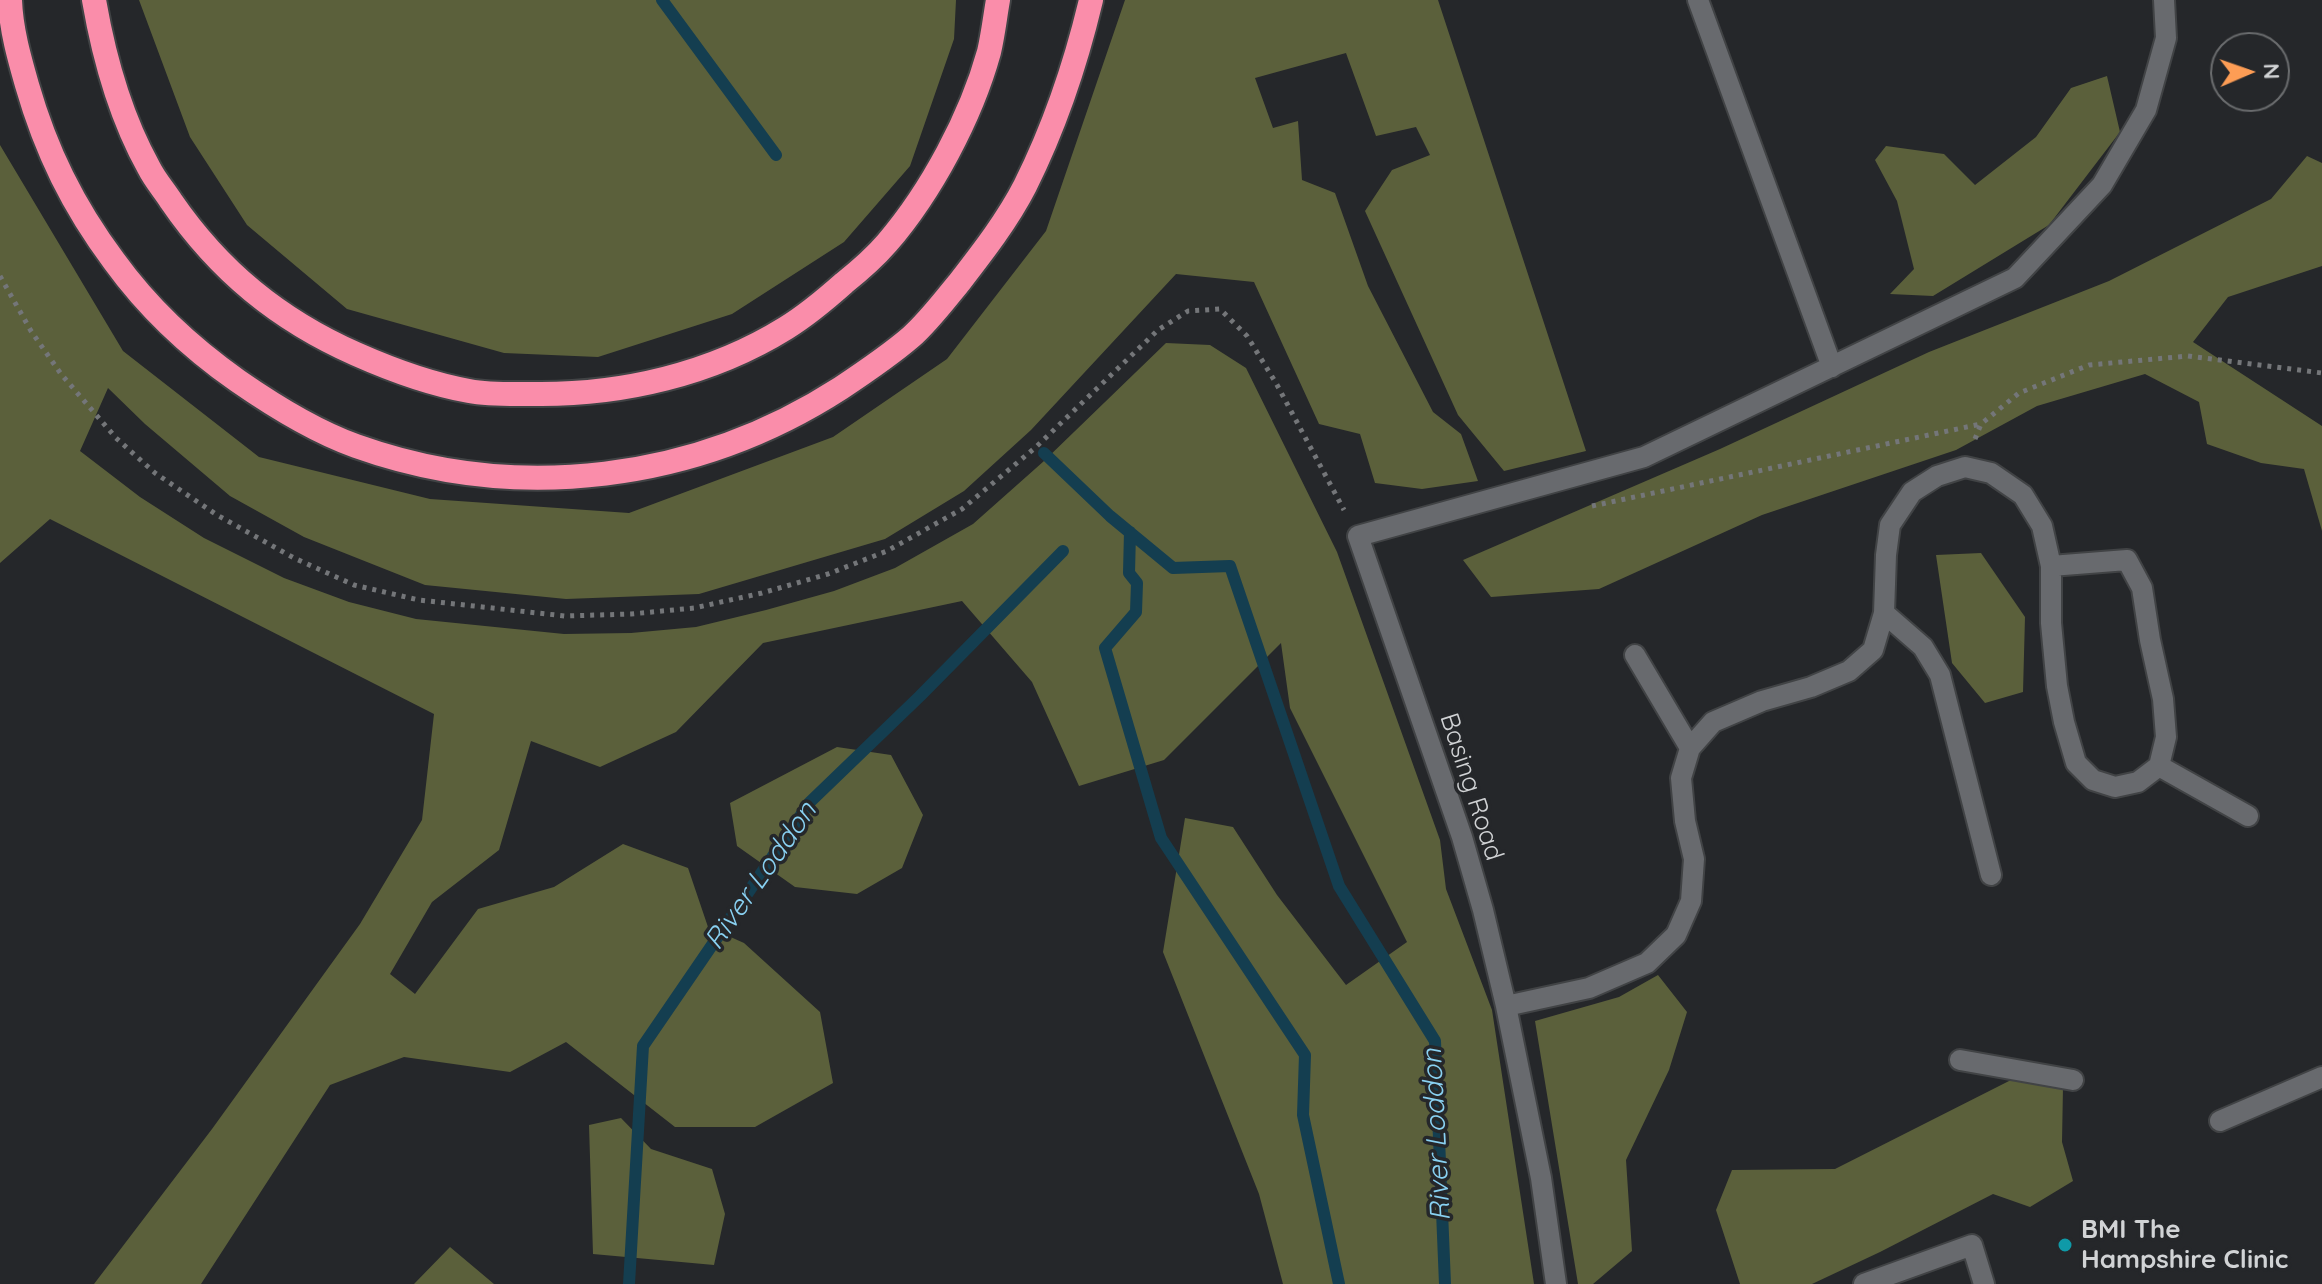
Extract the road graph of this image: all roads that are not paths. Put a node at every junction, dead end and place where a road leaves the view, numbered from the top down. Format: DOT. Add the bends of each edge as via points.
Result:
graph roads {
  1 [pos="10,0"];
  2 [pos="94,0"];
  3 [pos="998,0"];
  4 [pos="1091,0"];
  5 [pos="1698,0"];
  6 [pos="2164,0"];
  7 [pos="1832,367"];
  8 [pos="2051,566"];
  9 [pos="1884,613"];
  10 [pos="1635,655"];
  11 [pos="1690,748"];
  12 [pos="2159,766"];
  13 [pos="2248,816"];
  14 [pos="1991,875"];
  15 [pos="1506,1006"];
  16 [pos="1960,1060"];
  17 [pos="2322,1077"];
  18 [pos="2073,1080"];
  19 [pos="2220,1121"];
  20 [pos="1556,1284"];
  21 [pos="1864,1284"];
  22 [pos="1984,1284"];
  1 -- 4 [label="highway" via="18,55 44,139 64,182 128,280 210,361 259,396 354,445 443,469 562,478 636,469 759,433 810,408 913,335 977,259 1025,186 1050,130"];
  2 -- 3 [label="highway" via="109,72 149,169 207,249 250,291 331,343 421,379 471,391 548,395 610,391 705,366 786,328 858,271 887,244 944,160 989,52"];
  5 -- 7 [label="street"];
  6 -- 7 [label="street" via="2166,38 2146,110 2102,185 2015,278"];
  7 -- 15 [label="street, Basing Road" via="1644,457 1358,536 1462,837"];
  8 -- 9 [label="street" via="2042,526 2023,495 1991,473 1965,467 1912,492 1890,525"];
  8 -- 12 [label="street" via="2127,560 2142,588 2163,699 2166,737"];
  8 -- 12 [label="street" via="2057,686 2076,763 2093,780 2115,787 2138,782"];
  9 -- 11 [label="street" via="1873,650 1849,671 1713,722"];
  9 -- 14 [label="street" via="1923,647 1940,675"];
  10 -- 11 [label="street"];
  11 -- 15 [label="street" via="1681,778 1694,859 1691,901 1676,935 1647,963 1618,976 1589,988"];
  12 -- 13 [label="street"];
  15 -- 20 [label="street, Basing Road" via="1541,1178"];
  16 -- 18 [label="street"];
  17 -- 19 [label="street"];
  21 -- 22 [label="street" via="1972,1245"];
}
